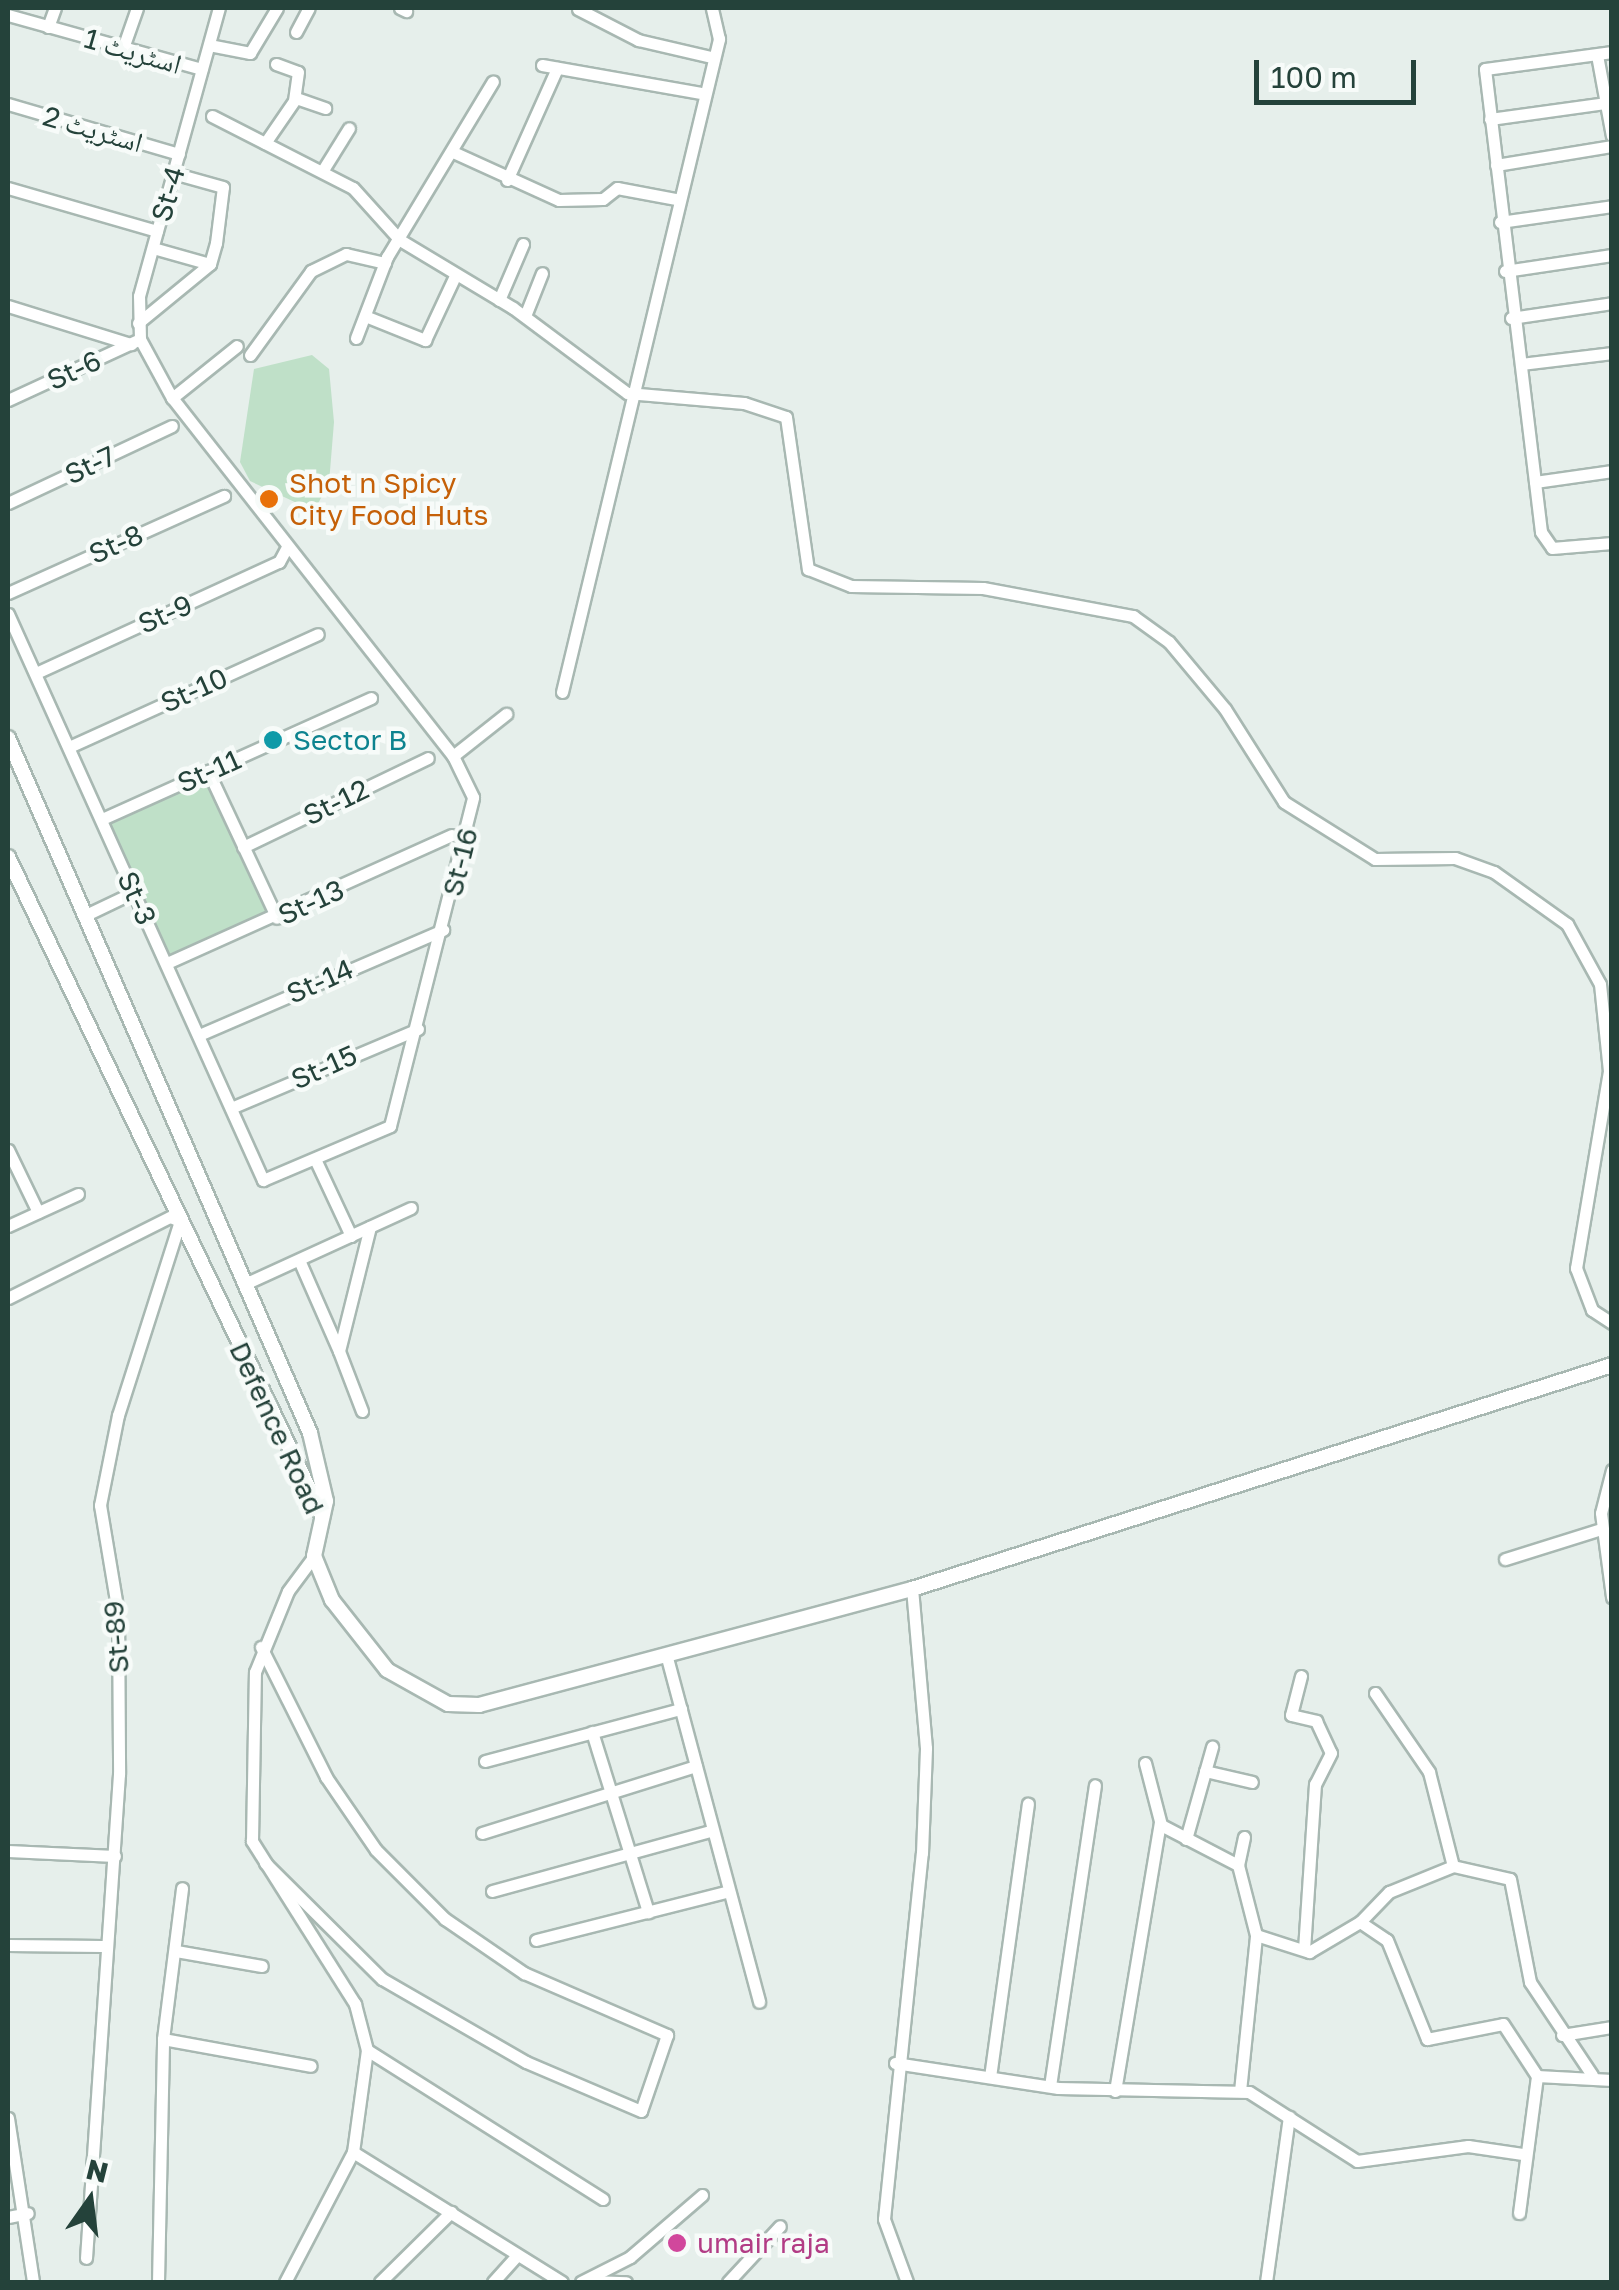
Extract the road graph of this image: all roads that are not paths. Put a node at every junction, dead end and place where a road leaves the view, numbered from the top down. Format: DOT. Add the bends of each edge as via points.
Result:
graph roads {
  1 [pos="55,8"];
  2 [pos="136,8"];
  3 [pos="220,8"];
  4 [pos="277,8"];
  5 [pos="310,8"];
  6 [pos="578,8"];
  7 [pos="712,8"];
  8 [pos="8,15"];
  9 [pos="48,26"];
  10 [pos="296,32"];
  11 [pos="209,45"];
  12 [pos="123,48"];
  13 [pos="1612,52"];
  14 [pos="1597,55"];
  15 [pos="711,57"];
  16 [pos="276,64"];
  17 [pos="542,65"];
  18 [pos="202,68"];
  19 [pos="557,68"];
  20 [pos="493,80"];
  21 [pos="700,93"];
  22 [pos="294,99"];
  23 [pos="1609,103"];
  24 [pos="8,104"];
  25 [pos="325,108"];
  26 [pos="212,116"];
  27 [pos="1490,120"];
  28 [pos="349,128"];
  29 [pos="1612,136"];
  30 [pos="265,143"];
  31 [pos="1612,146"];
  32 [pos="453,152"];
  33 [pos="179,154"];
  34 [pos="1496,165"];
  35 [pos="324,170"];
  36 [pos="173,173"];
  37 [pos="506,180"];
  38 [pos="8,188"];
  39 [pos="675,199"];
  40 [pos="1612,206"];
  41 [pos="1500,222"];
  42 [pos="158,230"];
  43 [pos="400,240"];
  44 [pos="523,244"];
  45 [pos="153,248"];
  46 [pos="1612,256"];
  47 [pos="210,264"];
  48 [pos="385,264"];
  49 [pos="1505,272"];
  50 [pos="542,273"];
  51 [pos="455,276"];
  52 [pos="500,300"];
  53 [pos="1612,303"];
  54 [pos="8,306"];
  55 [pos="365,316"];
  56 [pos="525,316"];
  57 [pos="1511,318"];
  58 [pos="138,323"];
  59 [pos="356,338"];
  60 [pos="136,342"];
  61 [pos="237,346"];
  62 [pos="1612,352"];
  63 [pos="250,355"];
  64 [pos="1521,364"];
  65 [pos="627,392"];
  66 [pos="172,398"];
  67 [pos="8,400"];
  68 [pos="172,426"];
  69 [pos="1612,471"];
  70 [pos="1535,482"];
  71 [pos="224,496"];
  72 [pos="8,503"];
  73 [pos="1612,543"];
  74 [pos="288,547"];
  75 [pos="8,593"];
  76 [pos="8,614"];
  77 [pos="318,634"];
  78 [pos="36,673"];
  79 [pos="562,692"];
  80 [pos="371,698"];
  81 [pos="506,714"];
  82 [pos="8,738"];
  83 [pos="69,747"];
  84 [pos="453,756"];
  85 [pos="428,758"];
  86 [pos="208,771"];
  87 [pos="102,819"];
  88 [pos="452,835"];
  89 [pos="243,847"];
  90 [pos="8,858"];
  91 [pos="134,892"];
  92 [pos="90,913"];
  93 [pos="277,918"];
  94 [pos="443,930"];
  95 [pos="167,963"];
  96 [pos="418,1029"];
  97 [pos="199,1035"];
  98 [pos="231,1108"];
  99 [pos="8,1150"];
  100 [pos="316,1159"];
  101 [pos="266,1182"];
  102 [pos="78,1194"];
  103 [pos="411,1208"];
  104 [pos="38,1212"];
  105 [pos="180,1221"];
  106 [pos="8,1226"];
  107 [pos="370,1227"];
  108 [pos="351,1236"];
  109 [pos="300,1260"];
  110 [pos="249,1282"];
  111 [pos="8,1298"];
  112 [pos="1612,1322"];
  113 [pos="339,1351"];
  114 [pos="1612,1365"];
  115 [pos="362,1410"];
  116 [pos="1612,1470"];
  117 [pos="322,1516"];
  118 [pos="1601,1529"];
  119 [pos="314,1556"];
  120 [pos="1506,1559"];
  121 [pos="912,1589"];
  122 [pos="1612,1597"];
  123 [pos="261,1647"];
  124 [pos="666,1654"];
  125 [pos="1302,1676"];
  126 [pos="1375,1692"];
  127 [pos="681,1709"];
  128 [pos="592,1732"];
  129 [pos="1212,1747"];
  130 [pos="485,1761"];
  131 [pos="1145,1763"];
  132 [pos="696,1766"];
  133 [pos="1205,1771"];
  134 [pos="1252,1782"];
  135 [pos="1095,1785"];
  136 [pos="611,1793"];
  137 [pos="1028,1804"];
  138 [pos="1160,1824"];
  139 [pos="713,1830"];
  140 [pos="482,1833"];
  141 [pos="1244,1838"];
  142 [pos="1186,1839"];
  143 [pos="8,1851"];
  144 [pos="632,1853"];
  145 [pos="114,1856"];
  146 [pos="266,1863"];
  147 [pos="1238,1865"];
  148 [pos="1452,1866"];
  149 [pos="182,1888"];
  150 [pos="492,1891"];
  151 [pos="730,1891"];
  152 [pos="648,1912"];
  153 [pos="1360,1922"];
  154 [pos="1256,1935"];
  155 [pos="536,1940"];
  156 [pos="8,1946"];
  157 [pos="102,1946"];
  158 [pos="176,1950"];
  159 [pos="1304,1950"];
  160 [pos="262,1966"];
  161 [pos="759,2002"];
  162 [pos="1612,2027"];
  163 [pos="1562,2035"];
  164 [pos="163,2039"];
  165 [pos="367,2050"];
  166 [pos="895,2064"];
  167 [pos="311,2066"];
  168 [pos="1592,2075"];
  169 [pos="1537,2076"];
  170 [pos="990,2078"];
  171 [pos="1612,2080"];
  172 [pos="1050,2086"];
  173 [pos="1115,2091"];
  174 [pos="1240,2091"];
  175 [pos="1289,2117"];
  176 [pos="8,2122"];
  177 [pos="353,2152"];
  178 [pos="1522,2154"];
  179 [pos="702,2194"];
  180 [pos="602,2199"];
  181 [pos="450,2212"];
  182 [pos="28,2213"];
  183 [pos="1519,2213"];
  184 [pos="8,2217"];
  185 [pos="780,2226"];
  186 [pos="517,2255"];
  187 [pos="86,2258"];
  188 [pos="741,2277"];
  189 [pos="33,2282"];
  190 [pos="158,2282"];
  191 [pos="285,2282"];
  192 [pos="380,2282"];
  193 [pos="493,2282"];
  194 [pos="562,2282"];
  195 [pos="581,2282"];
  196 [pos="626,2282"];
  197 [pos="728,2282"];
  198 [pos="907,2282"];
  199 [pos="1266,2282"];
  1 -- 9 [label="street"];
  2 -- 12 [label="street"];
  3 -- 11 [label="street, St-4"];
  4 -- 11 [label="street" via="250,53"];
  5 -- 10 [label="street"];
  6 -- 15 [label="street" via="638,40"];
  7 -- 15 [label="street" via="719,39"];
  8 -- 9 [label="street, اسٹریٹ 1"];
  9 -- 12 [label="street, اسٹریٹ 1"];
  11 -- 18 [label="street, St-4"];
  12 -- 18 [label="street, اسٹریٹ 1"];
  13 -- 14 [label="street"];
  14 -- 23 [label="street"];
  14 -- 27 [label="street" via="1485,69"];
  15 -- 21 [label="street"];
  16 -- 22 [label="street" via="298,72"];
  17 -- 19 [label="street"];
  18 -- 33 [label="street, St-4"];
  19 -- 21 [label="street"];
  19 -- 37 [label="street"];
  20 -- 32 [label="street"];
  21 -- 39 [label="street"];
  22 -- 25 [label="street"];
  22 -- 30 [label="street"];
  23 -- 27 [label="street"];
  23 -- 29 [label="street"];
  24 -- 33 [label="street, اسٹریٹ 2"];
  26 -- 30 [label="street"];
  27 -- 34 [label="street"];
  28 -- 35 [label="street"];
  30 -- 35 [label="street"];
  31 -- 34 [label="street"];
  32 -- 37 [label="street"];
  32 -- 43 [label="street"];
  33 -- 36 [label="street, St-4"];
  34 -- 41 [label="street"];
  35 -- 43 [label="street" via="389,219"];
  36 -- 42 [label="street, St-4"];
  36 -- 47 [label="street" via="222,187"];
  37 -- 39 [label="street" via="559,200 602,199 616,188"];
  38 -- 42 [label="street"];
  39 -- 65 [label="street"];
  40 -- 41 [label="street"];
  41 -- 49 [label="street"];
  42 -- 45 [label="street, St-4"];
  43 -- 48 [label="street"];
  43 -- 51 [label="street"];
  44 -- 52 [label="street"];
  45 -- 47 [label="street"];
  45 -- 58 [label="street, St-4"];
  46 -- 49 [label="street"];
  47 -- 58 [label="street"];
  48 -- 55 [label="street"];
  48 -- 63 [label="street" via="346,254 311,271"];
  49 -- 57 [label="street"];
  50 -- 56 [label="street"];
  51 -- 52 [label="street"];
  51 -- 55 [label="street" via="425,340"];
  52 -- 56 [label="street"];
  53 -- 57 [label="street"];
  54 -- 60 [label="street"];
  55 -- 59 [label="street"];
  56 -- 65 [label="street"];
  57 -- 64 [label="street"];
  58 -- 60 [label="street, St-16"];
  60 -- 66 [label="street, St-16"];
  60 -- 67 [label="street, St-6"];
  61 -- 66 [label="street"];
  62 -- 64 [label="street"];
  64 -- 70 [label="street"];
  65 -- 79 [label="street"];
  65 -- 112 [label="street" via="744,402 786,417 808,569 852,586 983,588 1133,616 1168,642 1225,709 1284,802 1375,859 1456,858 1494,872 1567,924 1600,984 1609,1071 1576,1268 1592,1310"];
  66 -- 74 [label="street, St-16"];
  68 -- 72 [label="street, St-7"];
  69 -- 70 [label="street"];
  70 -- 73 [label="street" via="1552,548"];
  71 -- 75 [label="street, St-8"];
  74 -- 78 [label="street, St-9" via="280,562"];
  74 -- 84 [label="street, St-16"];
  76 -- 78 [label="street, St-3"];
  77 -- 83 [label="street, St-10"];
  78 -- 83 [label="street, St-3"];
  80 -- 86 [label="street, St-11"];
  81 -- 84 [label="street"];
  82 -- 92 [label="street"];
  83 -- 87 [label="street, St-3"];
  84 -- 94 [label="street, St-16" via="473,797"];
  85 -- 89 [label="street, St-12"];
  86 -- 87 [label="street, St-11"];
  86 -- 89 [label="street"];
  87 -- 91 [label="street, St-3"];
  88 -- 93 [label="street, St-13"];
  89 -- 93 [label="street"];
  90 -- 105 [label="street, Defence Road"];
  91 -- 92 [label="street"];
  91 -- 95 [label="street, St-3"];
  92 -- 110 [label="street"];
  93 -- 95 [label="street, St-13"];
  94 -- 96 [label="street, St-16"];
  94 -- 97 [label="street, St-14"];
  95 -- 97 [label="street, St-3"];
  96 -- 98 [label="street, St-15"];
  96 -- 100 [label="street, St-16" via="390,1126"];
  97 -- 98 [label="street, St-3"];
  98 -- 101 [label="street, St-3"];
  99 -- 104 [label="street"];
  100 -- 101 [label="street, St-16"];
  100 -- 108 [label="street"];
  102 -- 104 [label="street"];
  103 -- 107 [label="street"];
  104 -- 106 [label="street"];
  105 -- 111 [label="street" via="170,1217"];
  105 -- 117 [label="street, Defence Road"];
  105 -- 145 [label="street, St-89" via="118,1415 100,1505 121,1661"];
  107 -- 108 [label="street"];
  107 -- 113 [label="street"];
  108 -- 109 [label="street"];
  109 -- 110 [label="street"];
  109 -- 113 [label="street"];
  110 -- 117 [label="street" via="319,1458"];
  113 -- 115 [label="street"];
  114 -- 121 [label="street"];
  116 -- 118 [label="street"];
  117 -- 119 [label="street, Defence Road"];
  118 -- 120 [label="street"];
  118 -- 122 [label="street"];
  119 -- 123 [label="street, Defence Road"];
  119 -- 124 [label="street" via="358,1638 387,1670 448,1704 480,1705"];
  121 -- 124 [label="street"];
  121 -- 166 [label="street" via="926,1748 914,1973"];
  123 -- 146 [label="street, Defence Road" via="250,1704 252,1841"];
  123 -- 146 [label="street" via="326,1776 376,1850 446,1918 524,1973 667,2035 641,2111 526,2062 382,1979"];
  124 -- 127 [label="street"];
  125 -- 159 [label="street" via="1291,1715 1316,1721 1331,1753 1315,1784"];
  126 -- 148 [label="street" via="1429,1772"];
  127 -- 128 [label="street"];
  127 -- 132 [label="street"];
  128 -- 130 [label="street"];
  128 -- 136 [label="street"];
  129 -- 133 [label="street"];
  131 -- 138 [label="street"];
  132 -- 136 [label="street"];
  132 -- 139 [label="street"];
  133 -- 134 [label="street"];
  133 -- 142 [label="street"];
  135 -- 172 [label="street"];
  136 -- 140 [label="street"];
  136 -- 144 [label="street"];
  137 -- 170 [label="street"];
  138 -- 142 [label="street"];
  138 -- 173 [label="street"];
  139 -- 144 [label="street"];
  139 -- 151 [label="street"];
  141 -- 147 [label="street"];
  142 -- 147 [label="street"];
  143 -- 145 [label="street"];
  144 -- 150 [label="street"];
  144 -- 152 [label="street"];
  145 -- 157 [label="street, St-89"];
  146 -- 165 [label="street, Defence Road" via="355,2004"];
  147 -- 154 [label="street"];
  148 -- 153 [label="street" via="1389,1892"];
  148 -- 163 [label="street" via="1510,1879 1530,1982"];
  149 -- 158 [label="street"];
  151 -- 152 [label="street"];
  151 -- 161 [label="street"];
  152 -- 155 [label="street"];
  153 -- 159 [label="street"];
  153 -- 169 [label="street" via="1387,1940 1427,2039 1504,2024"];
  154 -- 159 [label="street"];
  154 -- 174 [label="street"];
  156 -- 157 [label="street"];
  157 -- 187 [label="street, St-89"];
  158 -- 160 [label="street"];
  158 -- 164 [label="street"];
  162 -- 163 [label="street"];
  163 -- 168 [label="street"];
  164 -- 167 [label="street"];
  164 -- 190 [label="street"];
  165 -- 177 [label="street, Defence Road"];
  165 -- 180 [label="street"];
  166 -- 170 [label="street"];
  166 -- 198 [label="street" via="884,2218"];
  168 -- 169 [label="street"];
  168 -- 171 [label="street"];
  169 -- 178 [label="street"];
  170 -- 172 [label="street"];
  172 -- 173 [label="street"];
  173 -- 174 [label="street"];
  174 -- 175 [label="street"];
  175 -- 178 [label="street" via="1357,2160 1468,2146"];
  175 -- 199 [label="street"];
  176 -- 182 [label="street"];
  177 -- 181 [label="street"];
  177 -- 191 [label="street, Defence Road"];
  178 -- 183 [label="street"];
  179 -- 195 [label="street" via="644,2247"];
  181 -- 186 [label="street"];
  181 -- 192 [label="street"];
  182 -- 184 [label="street"];
  182 -- 189 [label="street"];
  185 -- 188 [label="street"];
  186 -- 193 [label="street"];
  186 -- 194 [label="street"];
  188 -- 197 [label="street"];
  195 -- 196 [label="street"];
}
